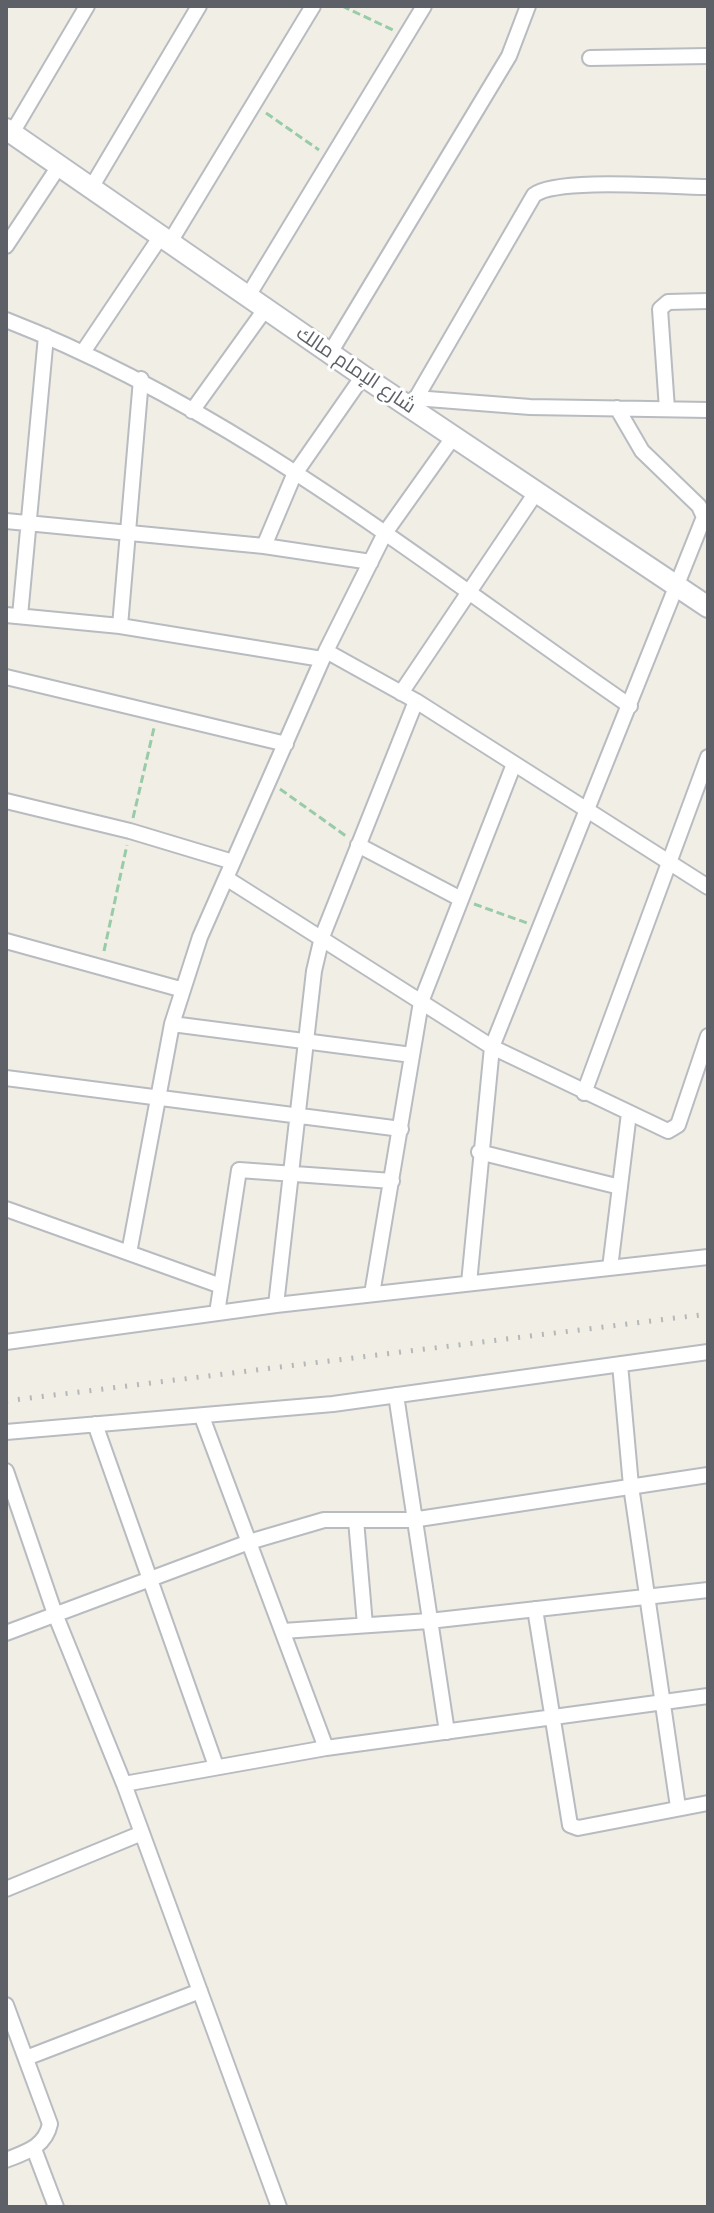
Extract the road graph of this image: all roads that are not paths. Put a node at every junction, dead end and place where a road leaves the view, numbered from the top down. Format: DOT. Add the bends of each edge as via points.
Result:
graph roads {
  1 [pos="87,6"];
  2 [pos="199,6"];
  3 [pos="313,6"];
  4 [pos="424,6"];
  5 [pos="524,7"];
  6 [pos="708,56"];
  7 [pos="590,58"];
  8 [pos="9,131"];
  9 [pos="59,166"];
  10 [pos="708,187"];
  11 [pos="91,188"];
  12 [pos="166,239"];
  13 [pos="6,246"];
  14 [pos="708,301"];
  15 [pos="257,302"];
  16 [pos="6,320"];
  17 [pos="46,336"];
  18 [pos="83,352"];
  19 [pos="330,353"];
  20 [pos="363,376"];
  21 [pos="141,379"];
  22 [pos="413,402"];
  23 [pos="617,408"];
  24 [pos="667,409"];
  25 [pos="708,410"];
  26 [pos="192,411"];
  27 [pos="454,436"];
  28 [pos="294,475"];
  29 [pos="537,491"];
  30 [pos="6,521"];
  31 [pos="30,522"];
  32 [pos="129,531"];
  33 [pos="385,533"];
  34 [pos="264,546"];
  35 [pos="371,562"];
  36 [pos="679,586"];
  37 [pos="468,592"];
  38 [pos="708,607"];
  39 [pos="13,616"];
  40 [pos="120,626"];
  41 [pos="324,655"];
  42 [pos="6,677"];
  43 [pos="401,693"];
  44 [pos="416,701"];
  45 [pos="630,706"];
  46 [pos="286,744"];
  47 [pos="708,757"];
  48 [pos="514,764"];
  49 [pos="6,801"];
  50 [pos="587,810"];
  51 [pos="358,845"];
  52 [pos="233,862"];
  53 [pos="668,862"];
  54 [pos="226,878"];
  55 [pos="708,887"];
  56 [pos="459,898"];
  57 [pos="322,937"];
  58 [pos="6,943"];
  59 [pos="180,989"];
  60 [pos="421,1002"];
  61 [pos="172,1024"];
  62 [pos="708,1036"];
  63 [pos="304,1040"];
  64 [pos="492,1047"];
  65 [pos="412,1055"];
  66 [pos="6,1078"];
  67 [pos="584,1093"];
  68 [pos="158,1100"];
  69 [pos="629,1113"];
  70 [pos="297,1116"];
  71 [pos="401,1129"];
  72 [pos="479,1152"];
  73 [pos="291,1172"];
  74 [pos="392,1181"];
  75 [pos="620,1187"];
  76 [pos="6,1209"];
  77 [pos="129,1253"];
  78 [pos="708,1257"];
  79 [pos="610,1268"];
  80 [pos="469,1283"];
  81 [pos="221,1286"];
  82 [pos="372,1294"];
  83 [pos="276,1305"];
  84 [pos="217,1313"];
  85 [pos="6,1342"];
  86 [pos="708,1352"];
  87 [pos="620,1364"];
  88 [pos="396,1395"];
  89 [pos="202,1417"];
  90 [pos="95,1424"];
  91 [pos="6,1432"];
  92 [pos="6,1471"];
  93 [pos="708,1475"];
  94 [pos="631,1486"];
  95 [pos="13,1516"];
  96 [pos="356,1520"];
  97 [pos="412,1520"];
  98 [pos="249,1542"];
  99 [pos="150,1579"];
  100 [pos="708,1590"];
  101 [pos="648,1596"];
  102 [pos="535,1609"];
  103 [pos="55,1614"];
  104 [pos="429,1621"];
  105 [pos="365,1625"];
  106 [pos="283,1631"];
  107 [pos="6,1633"];
  108 [pos="708,1696"];
  109 [pos="663,1702"];
  110 [pos="554,1718"];
  111 [pos="447,1732"];
  112 [pos="326,1748"];
  113 [pos="216,1766"];
  114 [pos="124,1784"];
  115 [pos="708,1803"];
  116 [pos="678,1807"];
  117 [pos="142,1833"];
  118 [pos="6,1889"];
  119 [pos="200,1991"];
  120 [pos="6,2005"];
  121 [pos="26,2058"];
  122 [pos="34,2149"];
  123 [pos="6,2160"];
  124 [pos="56,2207"];
  125 [pos="279,2207"];
  1 -- 8 [label="street"];
  2 -- 11 [label="street"];
  3 -- 12 [label="street"];
  4 -- 15 [label="street" via="331,159"];
  5 -- 19 [label="street" via="509,56"];
  6 -- 7 [label="street"];
  8 -- 9 [label="street, شارع الإمام مالك"];
  9 -- 11 [label="street, شارع الإمام مالك"];
  9 -- 13 [label="street"];
  10 -- 22 [label="street" via="543,188 534,195"];
  11 -- 12 [label="street, شارع الإمام مالك"];
  12 -- 15 [label="street, شارع الإمام مالك"];
  12 -- 18 [label="street"];
  14 -- 24 [label="street" via="668,302 660,309"];
  15 -- 19 [label="street, شارع الإمام مالك"];
  15 -- 26 [label="street"];
  16 -- 17 [label="street"];
  17 -- 18 [label="street"];
  17 -- 31 [label="street"];
  18 -- 21 [label="street"];
  19 -- 20 [label="street, شارع الإمام مالك"];
  20 -- 22 [label="street, شارع الإمام مالك"];
  20 -- 28 [label="street"];
  21 -- 26 [label="street"];
  21 -- 32 [label="street"];
  22 -- 23 [label="street"];
  22 -- 27 [label="street, شارع الإمام مالك"];
  23 -- 24 [label="street"];
  23 -- 36 [label="street" via="642,451 703,512"];
  24 -- 25 [label="street"];
  26 -- 28 [label="street"];
  27 -- 29 [label="street, شارع الإمام مالك"];
  27 -- 33 [label="street"];
  28 -- 33 [label="street"];
  28 -- 34 [label="street"];
  29 -- 36 [label="street, شارع الإمام مالك"];
  29 -- 37 [label="street"];
  30 -- 31 [label="street"];
  31 -- 32 [label="street"];
  31 -- 39 [label="street"];
  32 -- 34 [label="street"];
  32 -- 40 [label="street"];
  33 -- 35 [label="street"];
  33 -- 37 [label="street"];
  34 -- 35 [label="street"];
  35 -- 41 [label="street"];
  36 -- 38 [label="street, شارع الإمام مالك"];
  36 -- 45 [label="street"];
  37 -- 43 [label="street"];
  37 -- 45 [label="street"];
  39 -- 40 [label="street"];
  40 -- 41 [label="street"];
  41 -- 43 [label="street"];
  41 -- 46 [label="street"];
  42 -- 46 [label="street"];
  43 -- 44 [label="street"];
  44 -- 48 [label="street"];
  44 -- 51 [label="street"];
  45 -- 50 [label="street"];
  46 -- 52 [label="street"];
  47 -- 53 [label="street"];
  48 -- 50 [label="street"];
  48 -- 56 [label="street"];
  49 -- 52 [label="street"];
  50 -- 53 [label="street"];
  50 -- 64 [label="street"];
  51 -- 56 [label="street"];
  51 -- 57 [label="street"];
  52 -- 54 [label="street"];
  53 -- 55 [label="street"];
  53 -- 67 [label="street"];
  54 -- 57 [label="street"];
  54 -- 59 [label="street"];
  56 -- 60 [label="street"];
  57 -- 60 [label="street"];
  57 -- 63 [label="street"];
  58 -- 59 [label="street"];
  59 -- 61 [label="street"];
  60 -- 64 [label="street"];
  60 -- 65 [label="street"];
  61 -- 63 [label="street"];
  61 -- 68 [label="street"];
  62 -- 69 [label="street" via="678,1125 668,1131"];
  63 -- 65 [label="street"];
  63 -- 70 [label="street"];
  64 -- 67 [label="street"];
  64 -- 72 [label="street"];
  65 -- 71 [label="street"];
  66 -- 68 [label="street"];
  67 -- 69 [label="street"];
  68 -- 70 [label="street"];
  68 -- 77 [label="street"];
  69 -- 75 [label="street"];
  70 -- 71 [label="street"];
  70 -- 73 [label="street"];
  71 -- 74 [label="street"];
  72 -- 75 [label="street"];
  72 -- 80 [label="street"];
  73 -- 74 [label="street"];
  73 -- 81 [label="street" via="243,1168 237,1173"];
  73 -- 83 [label="street"];
  74 -- 82 [label="street"];
  75 -- 79 [label="street"];
  76 -- 77 [label="street"];
  77 -- 81 [label="street"];
  78 -- 79 [label="street"];
  79 -- 80 [label="street"];
  80 -- 82 [label="street"];
  81 -- 84 [label="street"];
  82 -- 83 [label="street"];
  83 -- 84 [label="street"];
  84 -- 85 [label="street"];
  86 -- 87 [label="street"];
  87 -- 88 [label="street"];
  87 -- 94 [label="street"];
  88 -- 89 [label="street"];
  88 -- 97 [label="street"];
  89 -- 90 [label="street"];
  89 -- 98 [label="street"];
  90 -- 91 [label="street"];
  90 -- 99 [label="street"];
  92 -- 95 [label="street"];
  93 -- 94 [label="street"];
  94 -- 97 [label="street"];
  94 -- 101 [label="street"];
  95 -- 103 [label="street"];
  96 -- 97 [label="street"];
  96 -- 98 [label="street" via="324,1520"];
  96 -- 105 [label="street"];
  97 -- 104 [label="street"];
  98 -- 99 [label="street"];
  98 -- 106 [label="street"];
  99 -- 103 [label="street"];
  99 -- 113 [label="street"];
  100 -- 101 [label="street"];
  101 -- 102 [label="street"];
  101 -- 109 [label="street"];
  102 -- 104 [label="street"];
  102 -- 110 [label="street"];
  103 -- 107 [label="street"];
  103 -- 114 [label="street"];
  104 -- 105 [label="street"];
  104 -- 111 [label="street"];
  105 -- 106 [label="street"];
  106 -- 112 [label="street"];
  108 -- 109 [label="street"];
  109 -- 110 [label="street"];
  109 -- 116 [label="street"];
  110 -- 111 [label="street"];
  110 -- 116 [label="street" via="570,1825 578,1828"];
  111 -- 112 [label="street"];
  112 -- 113 [label="street"];
  113 -- 114 [label="street"];
  114 -- 117 [label="street"];
  115 -- 116 [label="street"];
  117 -- 118 [label="street"];
  117 -- 119 [label="street"];
  119 -- 121 [label="street"];
  119 -- 125 [label="street"];
  120 -- 121 [label="street"];
  121 -- 122 [label="street" via="50,2124"];
  122 -- 123 [label="street"];
  122 -- 124 [label="street"];
}
